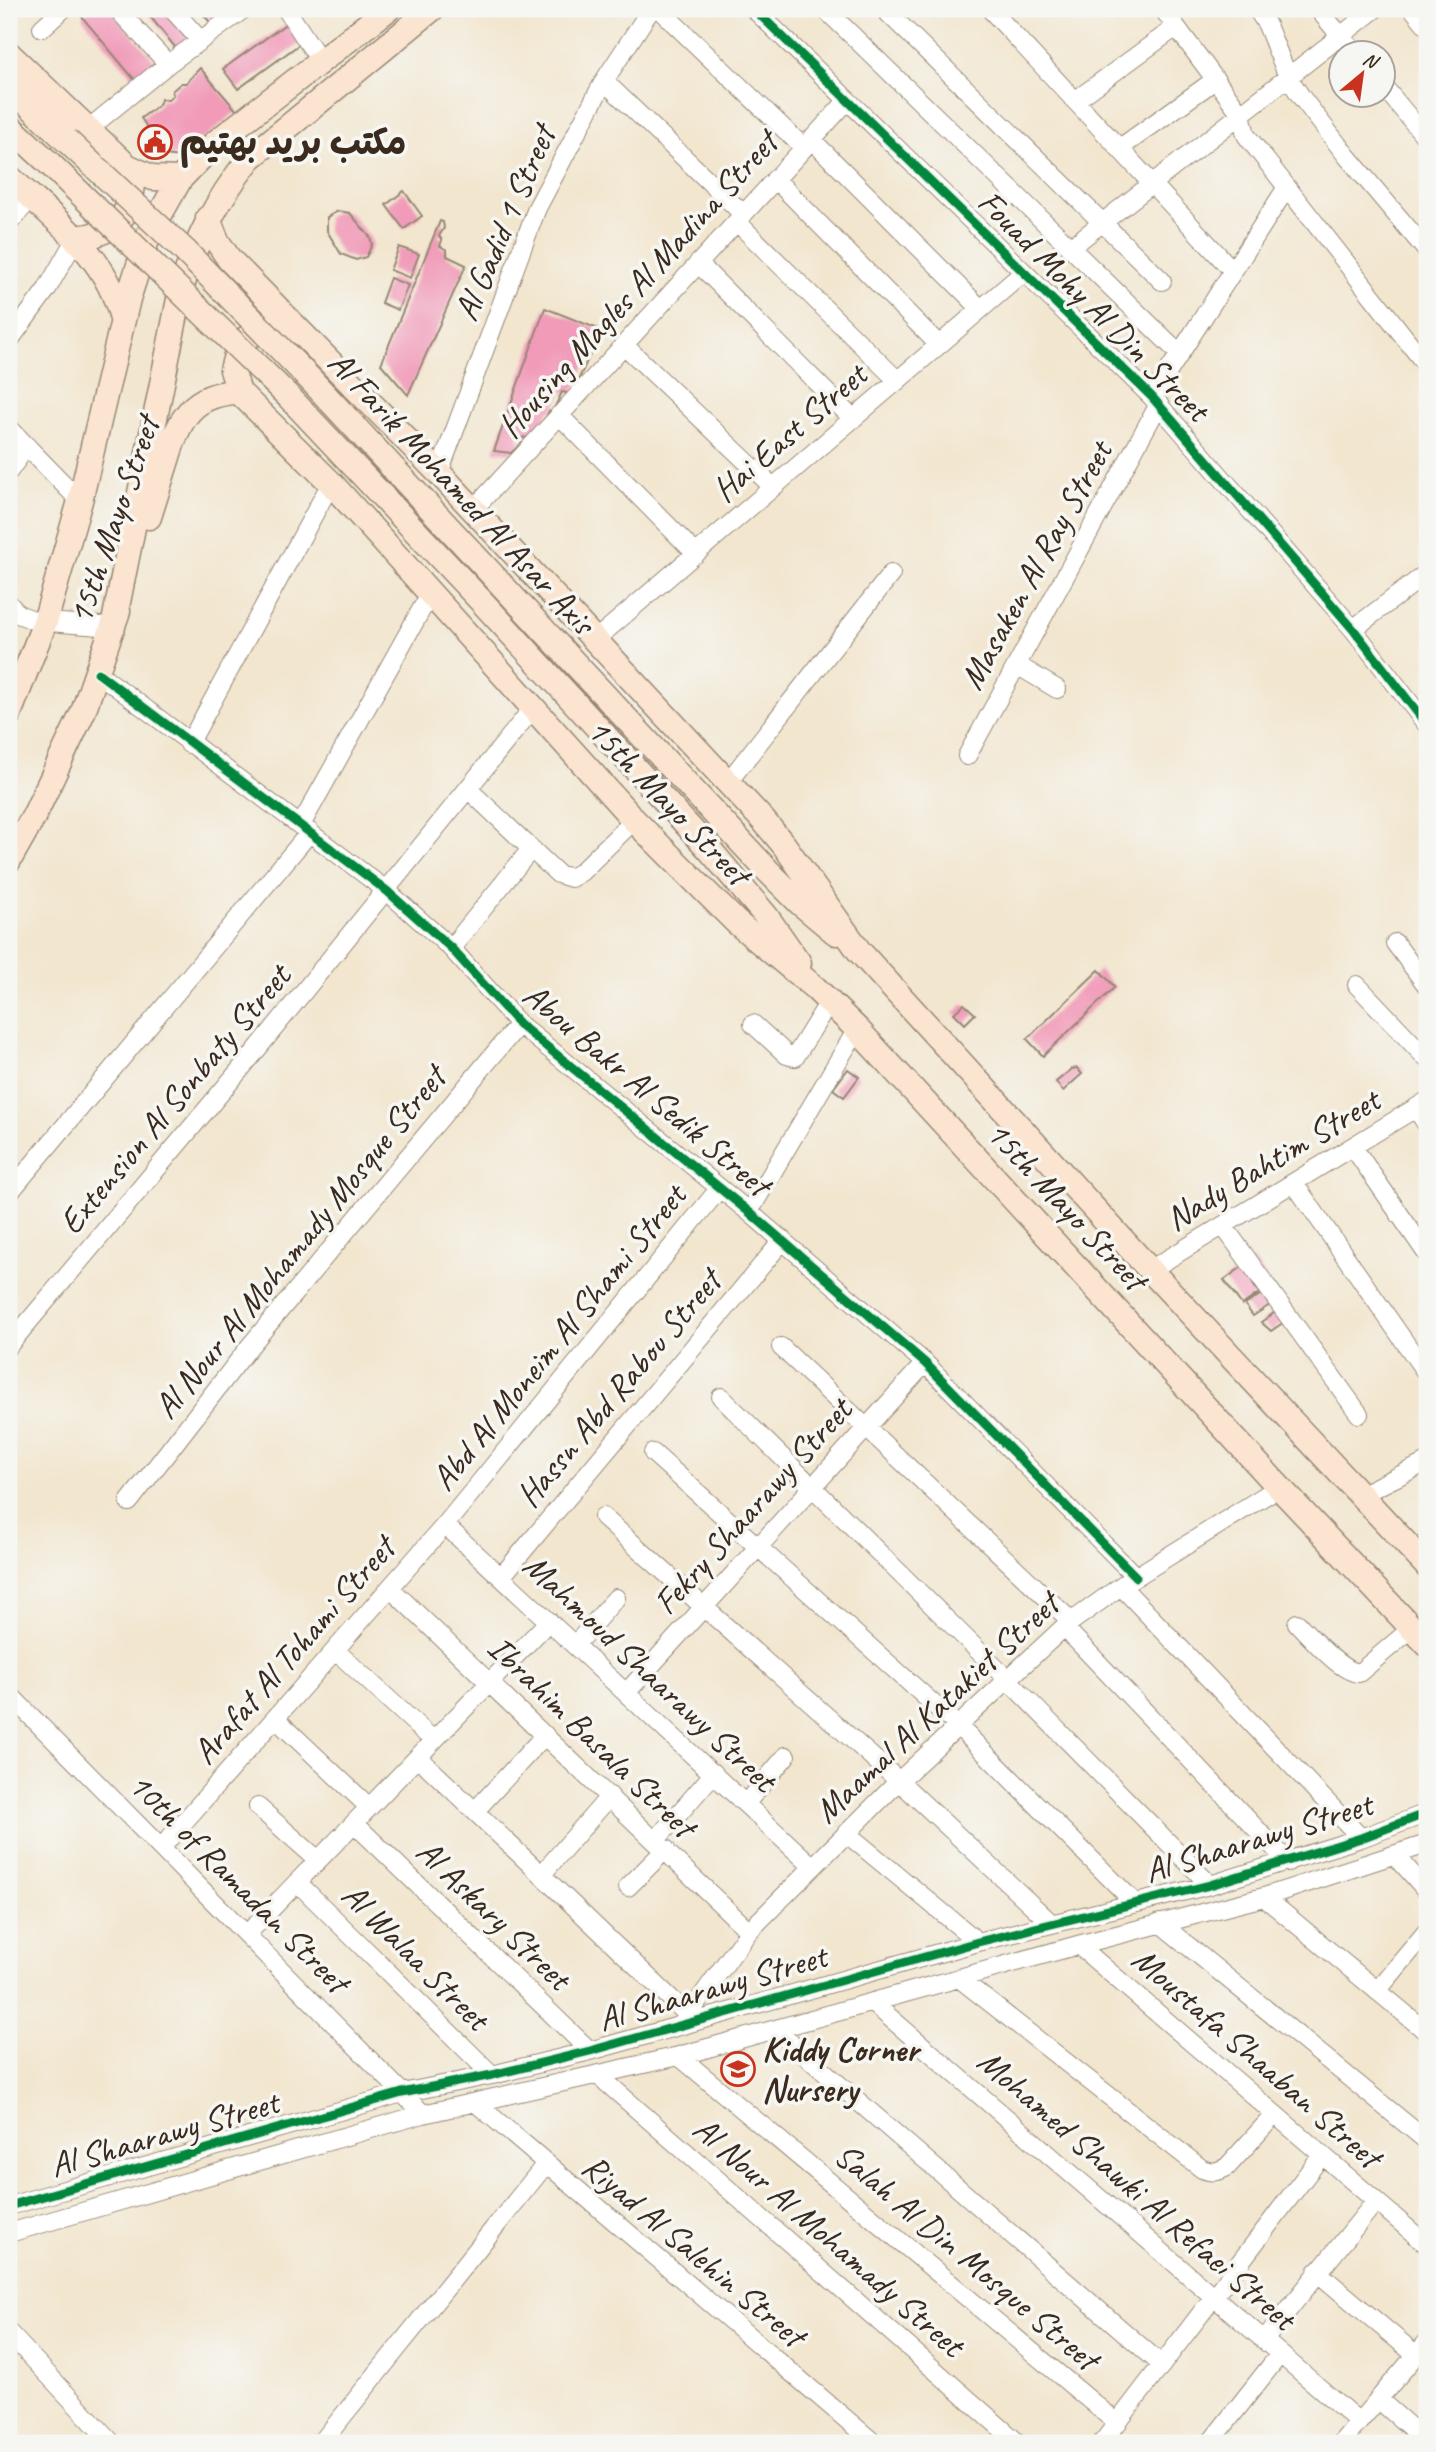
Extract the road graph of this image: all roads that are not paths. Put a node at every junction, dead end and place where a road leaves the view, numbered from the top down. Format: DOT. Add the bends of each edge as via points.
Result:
graph roads {
  1 [pos="63,9"];
  2 [pos="117,9"];
  3 [pos="172,9"];
  4 [pos="286,9"];
  5 [pos="388,9"];
  6 [pos="432,9"];
  7 [pos="651,9"];
  8 [pos="659,9"];
  9 [pos="754,9"];
  10 [pos="825,9"];
  11 [pos="884,9"];
  12 [pos="990,9"];
  13 [pos="1163,9"];
  14 [pos="1257,9"];
  15 [pos="1318,9"];
  16 [pos="1375,9"];
  17 [pos="1413,9"];
  18 [pos="238,10"];
  19 [pos="1427,26"];
  20 [pos="1176,27"];
  21 [pos="42,28"];
  22 [pos="1340,37"];
  23 [pos="200,40"];
  24 [pos="9,54"];
  25 [pos="321,62"];
  26 [pos="168,64"];
  27 [pos="1288,77"];
  28 [pos="1215,80"];
  29 [pos="604,81"];
  30 [pos="9,86"];
  31 [pos="1076,100"];
  32 [pos="847,101"];
  33 [pos="1398,104"];
  34 [pos="1241,114"];
  35 [pos="9,126"];
  36 [pos="87,130"];
  37 [pos="1427,139"];
  38 [pos="808,144"];
  39 [pos="1120,148"];
  40 [pos="127,166"];
  41 [pos="9,177"];
  42 [pos="180,179"];
  43 [pos="775,179"];
  44 [pos="1153,183"];
  45 [pos="1287,187"];
  46 [pos="31,198"];
  47 [pos="208,218"];
  48 [pos="740,218"];
  49 [pos="9,223"];
  50 [pos="1102,223"];
  51 [pos="76,238"];
  52 [pos="1070,247"];
  53 [pos="1427,251"];
  54 [pos="698,263"];
  55 [pos="1233,271"];
  56 [pos="1024,272"];
  57 [pos="1162,281"];
  58 [pos="981,309"];
  59 [pos="122,321"];
  60 [pos="299,332"];
  61 [pos="9,341"];
  62 [pos="624,345"];
  63 [pos="939,345"];
  64 [pos="1180,355"];
  65 [pos="1427,366"];
  66 [pos="898,381"];
  67 [pos="239,392"];
  68 [pos="1155,401"];
  69 [pos="559,415"];
  70 [pos="853,419"];
  71 [pos="9,428"];
  72 [pos="27,446"];
  73 [pos="9,471"];
  74 [pos="439,473"];
  75 [pos="331,483"];
  76 [pos="774,487"];
  77 [pos="80,501"];
  78 [pos="473,510"];
  79 [pos="696,554"];
  80 [pos="1427,573"];
  81 [pos="891,574"];
  82 [pos="430,594"];
  83 [pos="9,604"];
  84 [pos="45,622"];
  85 [pos="113,627"];
  86 [pos="1353,629"];
  87 [pos="595,640"];
  88 [pos="1017,665"];
  89 [pos="98,673"];
  90 [pos="1057,690"];
  91 [pos="533,708"];
  92 [pos="9,714"];
  93 [pos="1427,725"];
  94 [pos="189,744"];
  95 [pos="967,755"];
  96 [pos="728,782"];
  97 [pos="469,790"];
  98 [pos="634,820"];
  99 [pos="306,829"];
  100 [pos="531,849"];
  101 [pos="9,860"];
  102 [pos="387,891"];
  103 [pos="1395,943"];
  104 [pos="451,948"];
  105 [pos="859,951"];
  106 [pos="1357,985"];
  107 [pos="1427,986"];
  108 [pos="822,995"];
  109 [pos="519,1024"];
  110 [pos="753,1024"];
  111 [pos="857,1029"];
  112 [pos="1427,1059"];
  113 [pos="1421,1105"];
  114 [pos="1427,1125"];
  115 [pos="1353,1147"];
  116 [pos="1294,1183"];
  117 [pos="719,1189"];
  118 [pos="9,1193"];
  119 [pos="749,1212"];
  120 [pos="1224,1227"];
  121 [pos="783,1240"];
  122 [pos="1427,1254"];
  123 [pos="1150,1270"];
  124 [pos="9,1345"];
  125 [pos="781,1347"];
  126 [pos="925,1363"];
  127 [pos="1427,1374"];
  128 [pos="721,1397"];
  129 [pos="1359,1414"];
  130 [pos="866,1426"];
  131 [pos="653,1452"];
  132 [pos="1427,1462"];
  133 [pos="813,1485"];
  134 [pos="1279,1487"];
  135 [pos="1360,1495"];
  136 [pos="129,1502"];
  137 [pos="603,1517"];
  138 [pos="445,1525"];
  139 [pos="758,1546"];
  140 [pos="1427,1566"];
  141 [pos="501,1577"];
  142 [pos="1129,1581"];
  143 [pos="390,1588"];
  144 [pos="617,1598"];
  145 [pos="703,1607"];
  146 [pos="549,1621"];
  147 [pos="1297,1623"];
  148 [pos="1068,1624"];
  149 [pos="1420,1636"];
  150 [pos="575,1645"];
  151 [pos="336,1651"];
  152 [pos="1008,1680"];
  153 [pos="490,1682"];
  154 [pos="626,1693"];
  155 [pos="9,1694"];
  156 [pos="276,1719"];
  157 [pos="958,1726"];
  158 [pos="545,1735"];
  159 [pos="433,1740"];
  160 [pos="786,1756"];
  161 [pos="418,1757"];
  162 [pos="713,1773"];
  163 [pos="899,1781"];
  164 [pos="610,1797"];
  165 [pos="746,1803"];
  166 [pos="258,1807"];
  167 [pos="369,1807"];
  168 [pos="475,1811"];
  169 [pos="1427,1813"];
  170 [pos="354,1823"];
  171 [pos="846,1833"];
  172 [pos="1361,1838"];
  173 [pos="1427,1844"];
  174 [pos="661,1845"];
  175 [pos="161,1848"];
  176 [pos="1396,1856"];
  177 [pos="318,1860"];
  178 [pos="1287,1862"];
  179 [pos="812,1866"];
  180 [pos="542,1874"];
  181 [pos="297,1882"];
  182 [pos="1210,1885"];
  183 [pos="628,1887"];
  184 [pos="1427,1891"];
  185 [pos="1264,1897"];
  186 [pos="1135,1903"];
  187 [pos="1051,1923"];
  188 [pos="1160,1923"];
  189 [pos="749,1931"];
  190 [pos="1427,1931"];
  191 [pos="247,1934"];
  192 [pos="978,1942"];
  193 [pos="1078,1945"];
  194 [pos="960,1979"];
  195 [pos="1377,1991"];
  196 [pos="873,2003"];
  197 [pos="684,2020"];
  198 [pos="776,2029"];
  199 [pos="1427,2032"];
  200 [pos="590,2051"];
  201 [pos="679,2056"];
  202 [pos="492,2075"];
  203 [pos="598,2076"];
  204 [pos="402,2093"];
  205 [pos="475,2103"];
  206 [pos="423,2114"];
  207 [pos="1275,2114"];
  208 [pos="1427,2141"];
  209 [pos="1322,2154"];
  210 [pos="545,2165"];
  211 [pos="1376,2201"];
  212 [pos="9,2206"];
  213 [pos="9,2233"];
  214 [pos="1427,2245"];
  215 [pos="1317,2272"];
  216 [pos="1214,2297"];
  217 [pos="9,2333"];
  218 [pos="1265,2340"];
  219 [pos="1422,2348"];
  220 [pos="1280,2354"];
  221 [pos="1162,2365"];
  222 [pos="1378,2399"];
  223 [pos="1359,2422"];
  224 [pos="1117,2423"];
  225 [pos="1427,2442"];
  226 [pos="112,2443"];
  227 [pos="321,2443"];
  228 [pos="873,2443"];
  229 [pos="1018,2443"];
  230 [pos="1102,2443"];
  231 [pos="1210,2443"];
  232 [pos="1341,2443"];
  1 -- 21 [label="street"];
  2 -- 26 [label="street"];
  3 -- 23 [label="street"];
  4 -- 25 [label="street"];
  5 -- 25 [label="main road, 15th Mayo Street"];
  6 -- 47 [label="main road" via="250,158"];
  7 -- 29 [label="street, Al Gadid 1 Street"];
  8 -- 38 [label="street"];
  9 -- 32 [label="street, Fouad Mohy Al Din Street"];
  10 -- 52 [label="street"];
  11 -- 50 [label="street"];
  12 -- 31 [label="street"];
  13 -- 20 [label="street"];
  14 -- 27 [label="street"];
  15 -- 22 [label="street"];
  16 -- 22 [label="street"];
  17 -- 19 [label="street"];
  18 -- 23 [label="street"];
  20 -- 28 [label="street"];
  20 -- 31 [label="street"];
  22 -- 27 [label="street"];
  23 -- 26 [label="street"];
  24 -- 36 [label="main road"];
  25 -- 42 [label="main road, 15th Mayo Street" via="215,143"];
  26 -- 36 [label="street"];
  27 -- 34 [label="street"];
  27 -- 53 [label="street"];
  28 -- 34 [label="street"];
  28 -- 39 [label="street"];
  29 -- 48 [label="street"];
  29 -- 74 [label="street, Al Gadid 1 Street" via="537,208"];
  30 -- 105 [label="main road, Al Farik Mohamed Al Asar Axis, bridge" via="194,260 768,871"];
  31 -- 39 [label="street"];
  32 -- 38 [label="street, Housing Magles Al Madina Street"];
  32 -- 56 [label="street, Fouad Mohy Al Din Street"];
  33 -- 37 [label="street"];
  34 -- 44 [label="street"];
  34 -- 45 [label="street" via="1246,135"];
  35 -- 108 [label="main road, Al Farik Mohamed Al Asar Axis, bridge" via="289,397 475,594 710,850 766,916"];
  36 -- 40 [label="main road"];
  38 -- 43 [label="street, Housing Magles Al Madina Street"];
  38 -- 58 [label="street"];
  39 -- 44 [label="street"];
  40 -- 42 [label="main road" via="153,178"];
  40 -- 51 [label="main road" via="133,183 123,216 110,229"];
  41 -- 46 [label="main road"];
  42 -- 59 [label="main road, 15th Mayo Street" via="149,234"];
  43 -- 48 [label="street, Housing Magles Al Madina Street"];
  43 -- 63 [label="street"];
  44 -- 50 [label="street"];
  44 -- 55 [label="street"];
  45 -- 55 [label="street, Masaken Al Ray Street"];
  45 -- 65 [label="street"];
  46 -- 49 [label="street"];
  46 -- 51 [label="main road"];
  47 -- 60 [label="main road, 15th Mayo Street" via="223,250"];
  47 -- 85 [label="main road" via="180,294"];
  48 -- 54 [label="street, Housing Magles Al Madina Street"];
  48 -- 66 [label="street"];
  50 -- 52 [label="street"];
  50 -- 57 [label="street"];
  51 -- 59 [label="main road" via="105,274"];
  51 -- 61 [label="street"];
  52 -- 64 [label="street"];
  54 -- 62 [label="street, Housing Magles Al Madina Street"];
  54 -- 70 [label="street"];
  55 -- 64 [label="street, Masaken Al Ray Street"];
  56 -- 58 [label="street, Hai East Street"];
  56 -- 68 [label="street, Fouad Mohy Al Din Street"];
  58 -- 63 [label="street, Hai East Street"];
  59 -- 77 [label="main road, 15th Mayo Street"];
  60 -- 67 [label="main road" via="265,327 245,339 232,370"];
  60 -- 74 [label="main road, 15th Mayo Street"];
  62 -- 69 [label="street, Housing Magles Al Madina Street"];
  62 -- 76 [label="street"];
  63 -- 66 [label="street, Hai East Street"];
  64 -- 68 [label="street, Masaken Al Ray Street"];
  66 -- 70 [label="street, Hai East Street"];
  67 -- 75 [label="main road, 15th Mayo Street"];
  67 -- 85 [label="main road, 15th Mayo Street" via="224,392 197,404 178,426"];
  68 -- 86 [label="street, Fouad Mohy Al Din Street"];
  68 -- 88 [label="street, Masaken Al Ray Street"];
  69 -- 78 [label="street, Housing Magles Al Madina Street"];
  69 -- 79 [label="street"];
  70 -- 76 [label="street, Hai East Street"];
  71 -- 72 [label="street"];
  72 -- 73 [label="street"];
  72 -- 77 [label="street"];
  74 -- 78 [label="main road, 15th Mayo Street"];
  75 -- 82 [label="main road, 15th Mayo Street"];
  75 -- 94 [label="street"];
  76 -- 79 [label="street, Hai East Street"];
  77 -- 84 [label="main road, 15th Mayo Street"];
  78 -- 87 [label="main road, 15th Mayo Street"];
  79 -- 87 [label="street, Hai East Street"];
  80 -- 86 [label="street"];
  81 -- 96 [label="street"];
  82 -- 91 [label="main road, 15th Mayo Street"];
  82 -- 99 [label="street"];
  83 -- 84 [label="street" via="26,618"];
  84 -- 85 [label="street"];
  84 -- 92 [label="main road, 15th Mayo Street"];
  85 -- 89 [label="main road, 15th Mayo Street"];
  86 -- 93 [label="street, Fouad Mohy Al Din Street"];
  87 -- 96 [label="main road, 15th Mayo Street"];
  88 -- 90 [label="street"];
  88 -- 95 [label="street, Masaken Al Ray Street"];
  89 -- 94 [label="street, Abou Bakr Al Sedik Street"];
  89 -- 101 [label="main road, 15th Mayo Street" via="40,804"];
  91 -- 97 [label="street, Extension Al Sonbaty Street"];
  91 -- 98 [label="main road, 15th Mayo Street"];
  94 -- 99 [label="street, Abou Bakr Al Sedik Street"];
  96 -- 105 [label="main road, 15th Mayo Street" via="784,845"];
  97 -- 100 [label="street"];
  97 -- 102 [label="street, Extension Al Sonbaty Street"];
  98 -- 100 [label="street" via="570,878 558,874"];
  98 -- 108 [label="main road, 15th Mayo Street" via="736,922"];
  99 -- 102 [label="street, Abou Bakr Al Sedik Street"];
  99 -- 118 [label="street"];
  100 -- 104 [label="street"];
  102 -- 104 [label="street, Abou Bakr Al Sedik Street"];
  102 -- 124 [label="street, Extension Al Sonbaty Street"];
  103 -- 107 [label="street"];
  104 -- 109 [label="street, Abou Bakr Al Sedik Street"];
  105 -- 123 [label="main road, 15th Mayo Street"];
  106 -- 112 [label="street"];
  108 -- 110 [label="street" via="795,1057"];
  108 -- 111 [label="main road, 15th Mayo Street"];
  109 -- 117 [label="street, Abou Bakr Al Sedik Street"];
  109 -- 136 [label="street, Al Nour Al Mohamady Mosque Street" via="250,1346"];
  111 -- 119 [label="street"];
  111 -- 134 [label="main road, 15th Mayo Street"];
  113 -- 114 [label="street"];
  113 -- 115 [label="street, Nady Bahtim Street"];
  115 -- 116 [label="street, Nady Bahtim Street"];
  115 -- 122 [label="street"];
  116 -- 120 [label="street, Nady Bahtim Street"];
  116 -- 127 [label="street"];
  117 -- 119 [label="street, Abou Bakr Al Sedik Street"];
  117 -- 138 [label="street, Abd Al Moneim Al Shami Street"];
  119 -- 121 [label="street, Abou Bakr Al Sedik Street"];
  120 -- 123 [label="street, Nady Bahtim Street"];
  120 -- 129 [label="street"];
  121 -- 126 [label="street, Abou Bakr Al Sedik Street"];
  121 -- 141 [label="street, Hassn Abd Rabou Street"];
  123 -- 135 [label="main road, 15th Mayo Street"];
  125 -- 130 [label="street"];
  126 -- 130 [label="street, Fekry Shaarawy Street"];
  126 -- 142 [label="street, Abou Bakr Al Sedik Street"];
  128 -- 133 [label="street"];
  130 -- 133 [label="street, Fekry Shaarawy Street"];
  130 -- 148 [label="street"];
  131 -- 139 [label="street"];
  132 -- 135 [label="street"];
  133 -- 139 [label="street, Fekry Shaarawy Street"];
  133 -- 152 [label="street"];
  134 -- 142 [label="street, Maamal Al Katakiet Street"];
  134 -- 149 [label="main road, 15th Mayo Street"];
  135 -- 140 [label="main road, 15th Mayo Street"];
  137 -- 145 [label="street"];
  138 -- 141 [label="street, Mahmoud Shaarawy Street"];
  138 -- 143 [label="street, Arafat Al Tohami Street"];
  139 -- 145 [label="street, Fekry Shaarawy Street"];
  139 -- 157 [label="street"];
  141 -- 146 [label="street, Mahmoud Shaarawy Street"];
  142 -- 148 [label="street, Maamal Al Katakiet Street"];
  142 -- 172 [label="street, Abou Bakr Al Sedik Street"];
  143 -- 151 [label="street, Arafat Al Tohami Street"];
  143 -- 153 [label="street, Ibrahim Basala Street"];
  144 -- 150 [label="street"];
  145 -- 154 [label="street, Fekry Shaarawy Street"];
  145 -- 163 [label="street"];
  146 -- 150 [label="street, Mahmoud Shaarawy Street"];
  146 -- 153 [label="street"];
  147 -- 149 [label="street" via="1353,1673"];
  148 -- 152 [label="street, Maamal Al Katakiet Street"];
  148 -- 178 [label="street"];
  150 -- 154 [label="street, Mahmoud Shaarawy Street"];
  151 -- 156 [label="street, Arafat Al Tohami Street"];
  151 -- 159 [label="street"];
  152 -- 157 [label="street, Maamal Al Katakiet Street"];
  152 -- 182 [label="street"];
  153 -- 158 [label="street, Ibrahim Basala Street"];
  153 -- 159 [label="street"];
  154 -- 162 [label="street, Mahmoud Shaarawy Street"];
  155 -- 175 [label="street, 10th of Ramadan Street"];
  156 -- 167 [label="street"];
  156 -- 175 [label="street, Arafat Al Tohami Street"];
  157 -- 163 [label="street, Maamal Al Katakiet Street"];
  157 -- 186 [label="street"];
  158 -- 164 [label="street, Ibrahim Basala Street"];
  158 -- 168 [label="street"];
  159 -- 161 [label="street"];
  160 -- 165 [label="street"];
  161 -- 167 [label="street"];
  161 -- 168 [label="street"];
  162 -- 165 [label="street, Mahmoud Shaarawy Street"];
  162 -- 174 [label="street"];
  163 -- 171 [label="street, Maamal Al Katakiet Street"];
  163 -- 187 [label="street"];
  164 -- 174 [label="street, Ibrahim Basala Street"];
  164 -- 180 [label="street"];
  165 -- 179 [label="street, Mahmoud Shaarawy Street"];
  166 -- 177 [label="street"];
  167 -- 170 [label="street"];
  168 -- 180 [label="street"];
  169 -- 172 [label="street, Al Shaarawy Street"];
  170 -- 177 [label="street"];
  170 -- 200 [label="street, Al Askary Street"];
  171 -- 179 [label="street, Maamal Al Katakiet Street"];
  171 -- 192 [label="street"];
  172 -- 178 [label="street, Al Shaarawy Street"];
  173 -- 176 [label="street, Al Shaarawy Street"];
  174 -- 183 [label="street"];
  174 -- 189 [label="street, Ibrahim Basala Street"];
  175 -- 191 [label="street, 10th of Ramadan Street"];
  176 -- 184 [label="street"];
  176 -- 185 [label="street, Al Shaarawy Street"];
  177 -- 181 [label="street"];
  178 -- 182 [label="street, Al Shaarawy Street"];
  179 -- 189 [label="street, Maamal Al Katakiet Street"];
  180 -- 197 [label="street"];
  181 -- 191 [label="street"];
  181 -- 202 [label="street, Al Walaa Street"];
  182 -- 186 [label="street, Al Shaarawy Street"];
  185 -- 188 [label="street, Al Shaarawy Street"];
  185 -- 195 [label="street"];
  186 -- 187 [label="street, Al Shaarawy Street"];
  187 -- 192 [label="street, Al Shaarawy Street"];
  188 -- 193 [label="street, Al Shaarawy Street"];
  188 -- 208 [label="street"];
  189 -- 197 [label="street, Maamal Al Katakiet Street"];
  190 -- 195 [label="street"];
  191 -- 204 [label="street, 10th of Ramadan Street"];
  192 -- 197 [label="street, Al Shaarawy Street"];
  193 -- 194 [label="street, Al Shaarawy Street"];
  193 -- 207 [label="street, Moustafa Shaaban Street"];
  194 -- 196 [label="street, Al Shaarawy Street"];
  194 -- 207 [label="street" via="1202,2169 1219,2172 1227,2167"];
  195 -- 199 [label="street"];
  196 -- 198 [label="street, Al Shaarawy Street"];
  196 -- 216 [label="street, Mohamed Shawki Al Refaei Street"];
  197 -- 200 [label="street, Al Shaarawy Street"];
  198 -- 201 [label="street, Al Shaarawy Street"];
  198 -- 221 [label="street"];
  200 -- 202 [label="street, Al Shaarawy Street"];
  201 -- 203 [label="street, Al Shaarawy Street"];
  201 -- 224 [label="street, Salah Al Din Mosque Street"];
  202 -- 204 [label="street, Al Shaarawy Street"];
  203 -- 205 [label="street, Al Shaarawy Street"];
  203 -- 229 [label="street, Al Nour Al Mohamady Street"];
  204 -- 206 [label="street, 10th of Ramadan Street"];
  204 -- 212 [label="street, Al Shaarawy Street"];
  205 -- 206 [label="street, Al Shaarawy Street"];
  205 -- 210 [label="street, Riyad Al Salehin Street"];
  206 -- 213 [label="street, Al Shaarawy Street"];
  207 -- 209 [label="street, Moustafa Shaaban Street"];
  209 -- 211 [label="street, Moustafa Shaaban Street"];
  209 -- 216 [label="street"];
  210 -- 227 [label="street"];
  210 -- 228 [label="street, Riyad Al Salehin Street"];
  211 -- 214 [label="street, Moustafa Shaaban Street"];
  211 -- 215 [label="street"];
  215 -- 218 [label="street"];
  215 -- 219 [label="street"];
  216 -- 218 [label="street, Mohamed Shawki Al Refaei Street"];
  216 -- 221 [label="street"];
  217 -- 226 [label="street"];
  218 -- 220 [label="street, Mohamed Shawki Al Refaei Street"];
  219 -- 222 [label="street"];
  220 -- 223 [label="street, Mohamed Shawki Al Refaei Street"];
  220 -- 231 [label="street"];
  221 -- 224 [label="street"];
  222 -- 223 [label="street"];
  222 -- 225 [label="street"];
  223 -- 232 [label="street"];
  224 -- 230 [label="street"];
}
